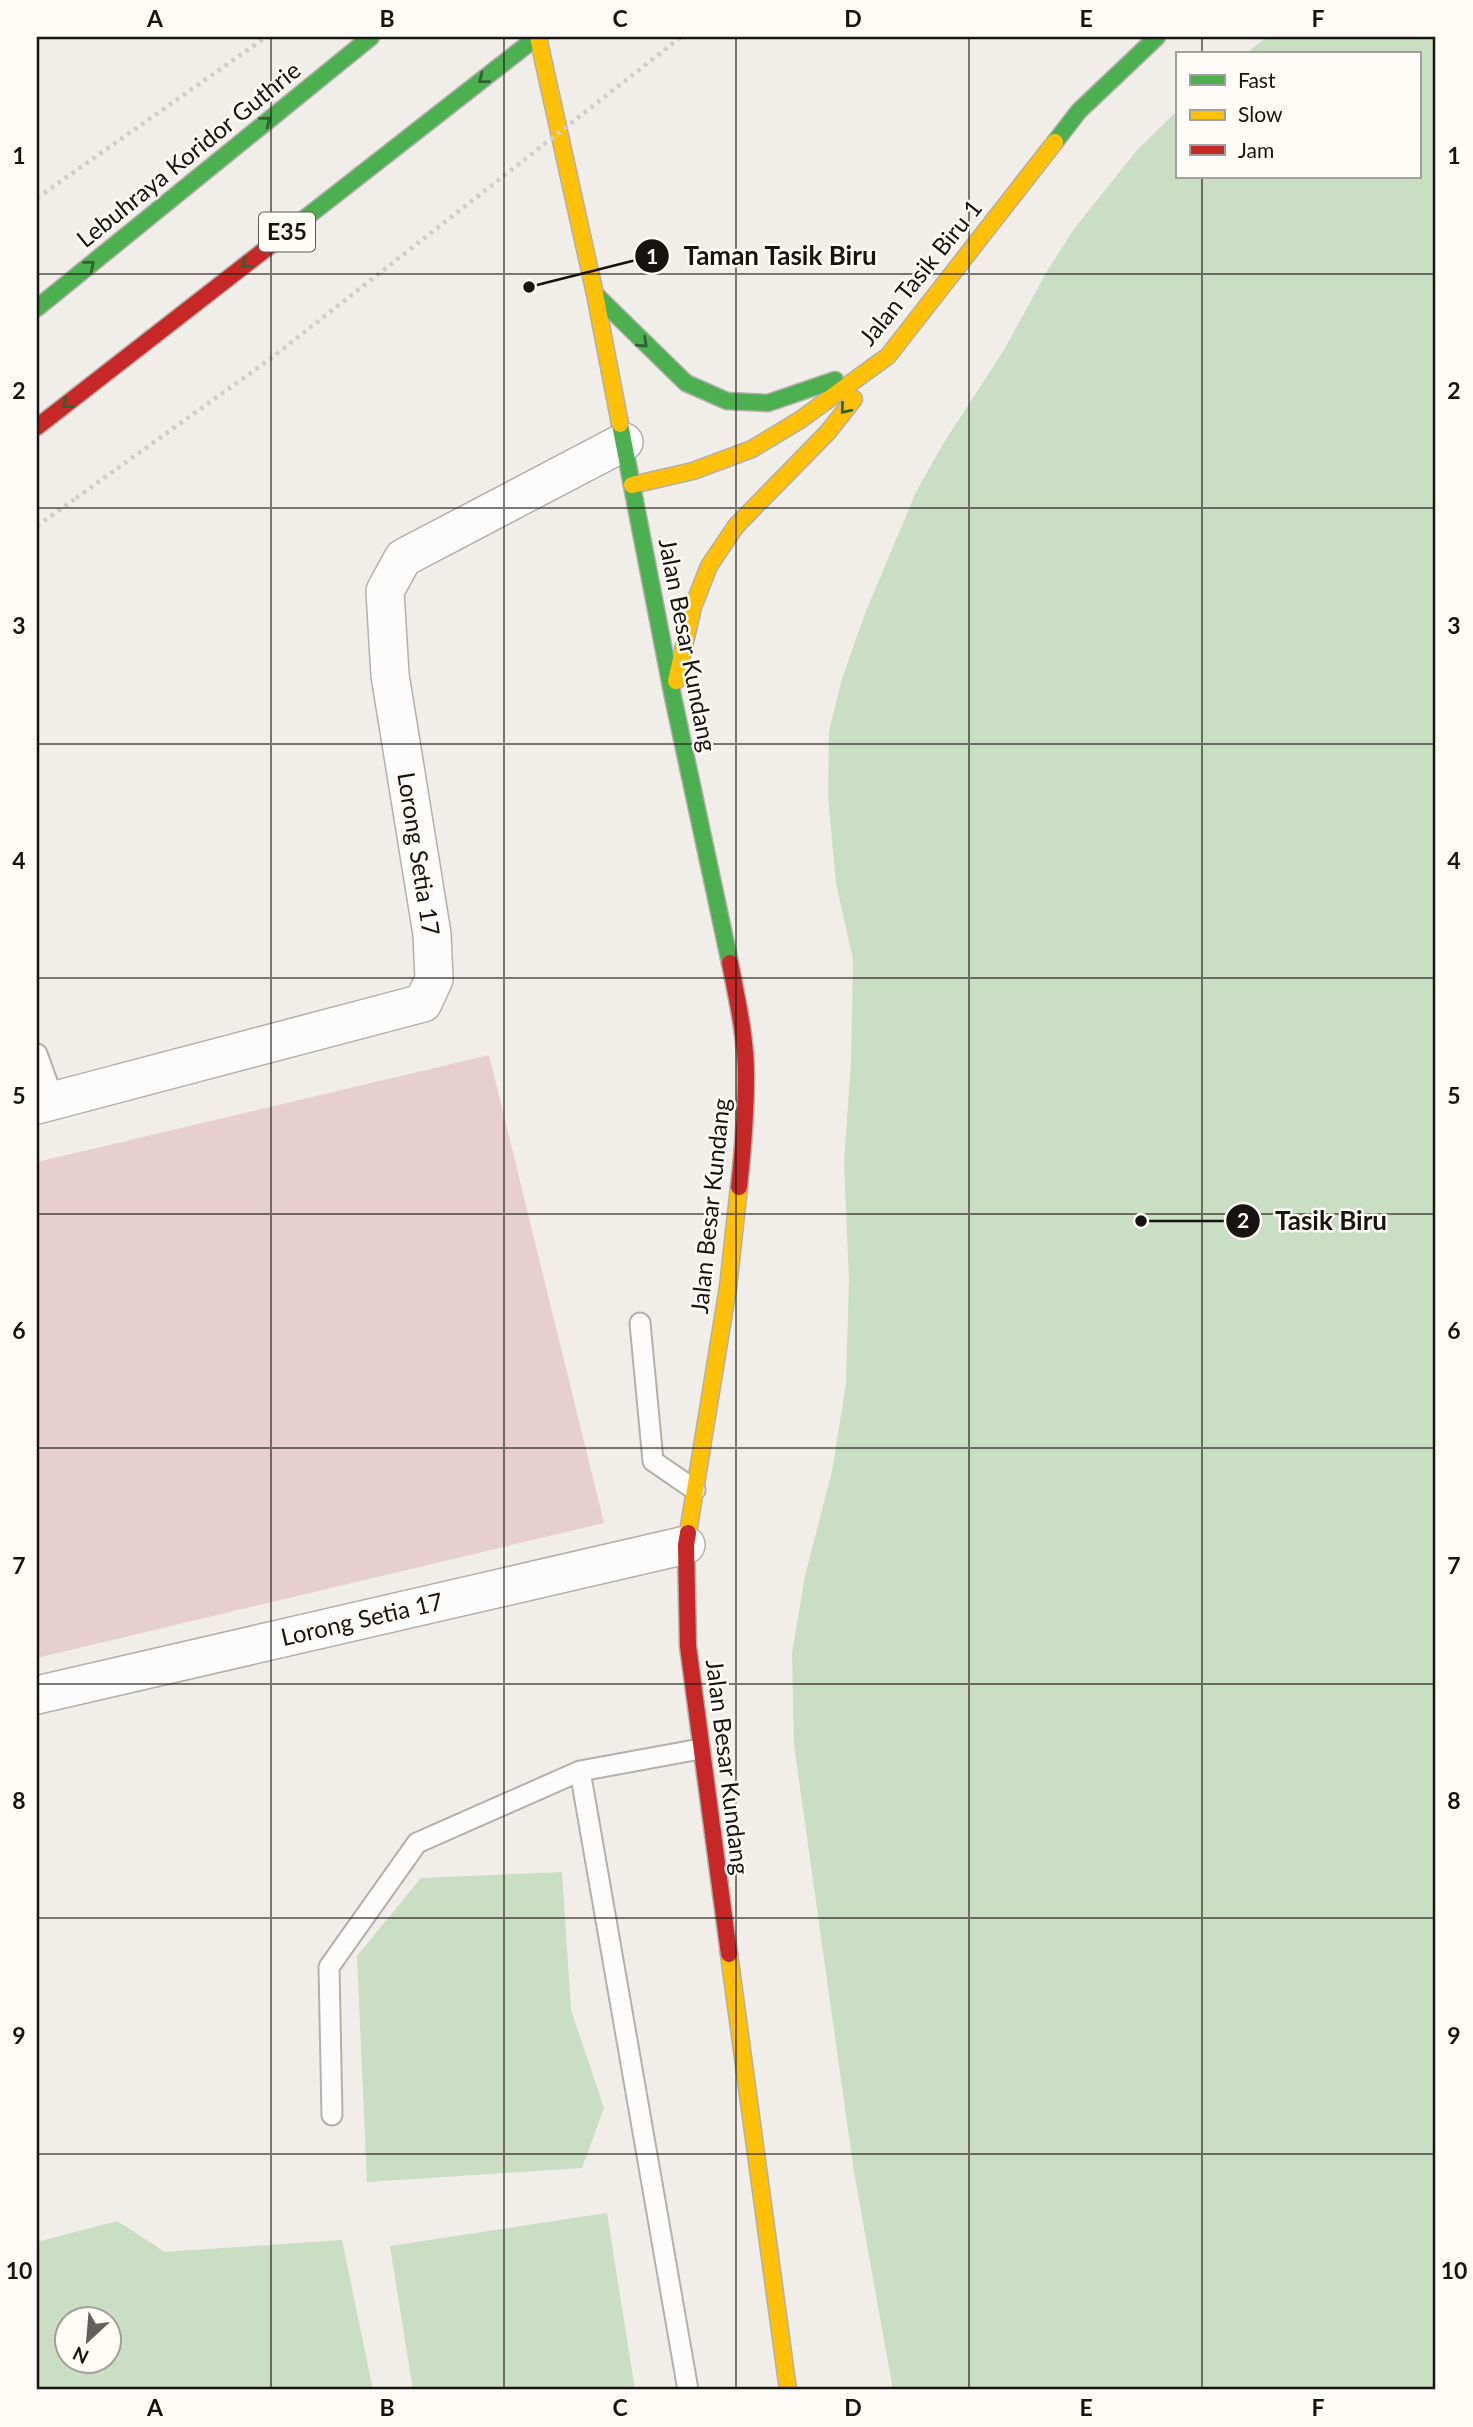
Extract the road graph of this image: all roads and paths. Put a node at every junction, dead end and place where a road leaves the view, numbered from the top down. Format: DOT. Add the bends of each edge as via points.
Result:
graph roads {
  1 [pos="266,37"];
  2 [pos="371,37"];
  3 [pos="538,37"];
  4 [pos="681,37"];
  5 [pos="1157,37"];
  6 [pos="37,198"];
  7 [pos="595,294"];
  8 [pos="37,308"];
  9 [pos="888,356"];
  10 [pos="37,427"];
  11 [pos="624,442"];
  12 [pos="632,485"];
  13 [pos="37,526"];
  14 [pos="673,697"];
  15 [pos="37,1054"];
  16 [pos="45,1103"];
  17 [pos="640,1323"];
  18 [pos="695,1490"];
  19 [pos="686,1545"];
  20 [pos="37,1695"];
  21 [pos="701,1749"];
  22 [pos="580,1770"];
  23 [pos="332,2115"];
  24 [pos="688,2390"];
  25 [pos="788,2390"];
  1 -- 6 [label="path"];
  8 -- 2 [label="main road, Lebuhraya Koridor Guthrie, one-way"];
  3 -- 7 [label="main road, Jalan Besar Kundang"];
  3 -- 10 [label="main road, E35, one-way"];
  4 -- 13 [label="path, bridge" via="270,359"];
  5 -- 9 [label="main road, Jalan Tasik Biru 1" via="1079,111"];
  7 -- 9 [label="main road, one-way" via="686,383 727,401 768,403"];
  7 -- 11 [label="main road, Jalan Besar Kundang"];
  9 -- 12 [label="main road, Jalan Tasik Biru 1" via="752,449 692,471"];
  9 -- 14 [label="main road, one-way" via="828,432 736,526 709,566 693,607"];
  11 -- 12 [label="main road, Jalan Besar Kundang"];
  11 -- 16 [label="street, Lorong Setia 17" via="403,558 385,591 390,675 432,934 434,979 423,1003"];
  12 -- 14 [label="main road, Jalan Besar Kundang"];
  14 -- 18 [label="main road, Jalan Besar Kundang" via="737,998 746,1072 744,1140 728,1287"];
  15 -- 16 [label="lane"];
  17 -- 18 [label="lane" via="653,1461"];
  18 -- 19 [label="main road, Jalan Besar Kundang"];
  19 -- 20 [label="street, Lorong Setia 17"];
  19 -- 21 [label="main road, Jalan Besar Kundang" via="688,1646"];
  21 -- 22 [label="lane"];
  21 -- 25 [label="main road, Jalan Besar Kundang"];
  22 -- 23 [label="lane" via="417,1843 328,1967"];
  22 -- 24 [label="lane"];
}
